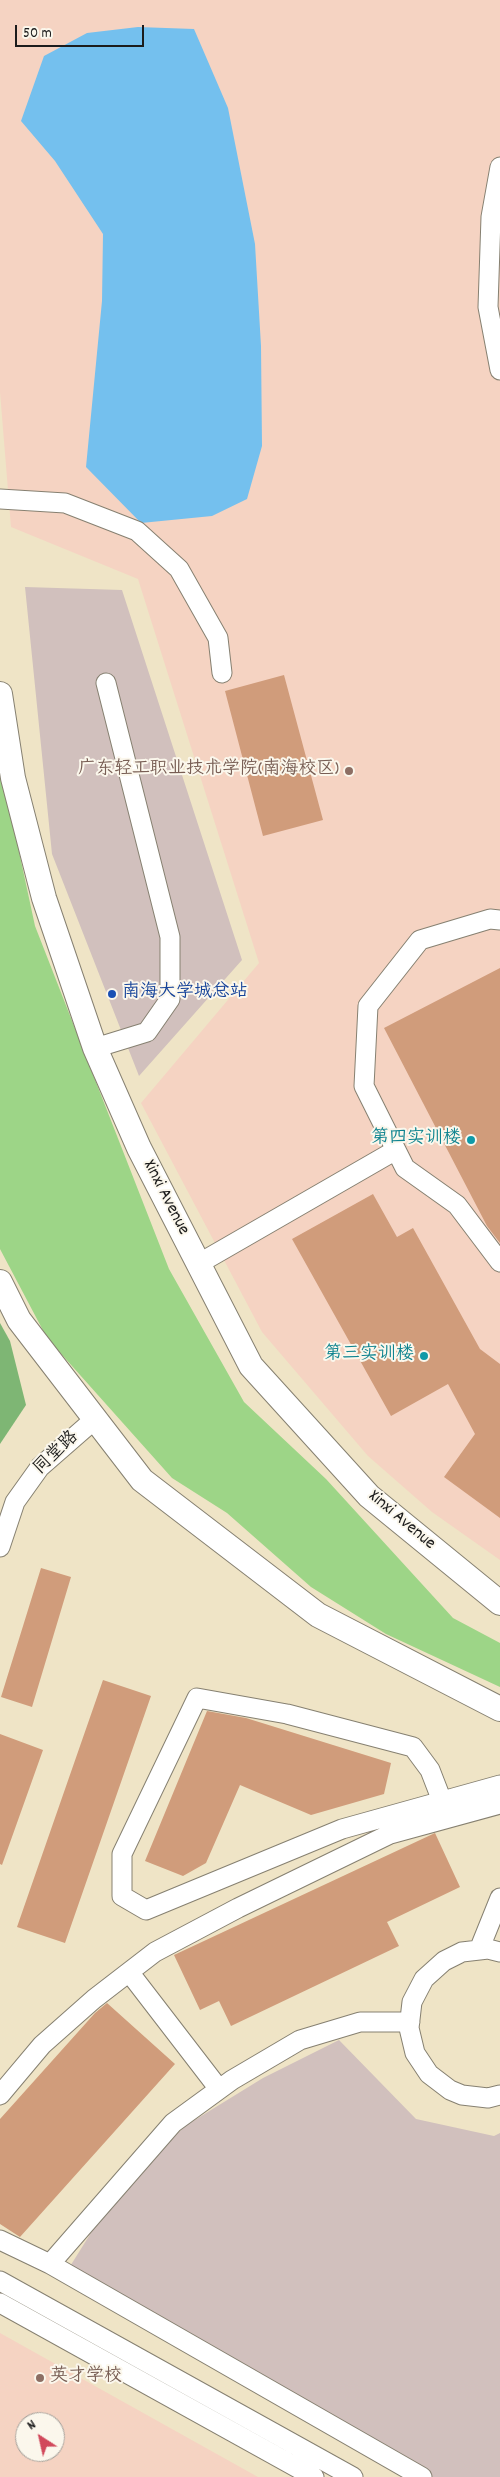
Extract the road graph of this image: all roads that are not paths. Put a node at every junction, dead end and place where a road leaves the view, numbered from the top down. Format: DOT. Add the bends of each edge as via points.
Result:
graph roads {
  1 [pos="500,168"];
  2 [pos="500,370"];
  3 [pos="0,499"];
  4 [pos="222,673"];
  5 [pos="106,683"];
  6 [pos="0,694"];
  7 [pos="500,920"];
  8 [pos="95,1048"];
  9 [pos="396,1150"];
  10 [pos="500,1262"];
  11 [pos="198,1264"];
  12 [pos="0,1282"];
  13 [pos="95,1419"];
  14 [pos="0,1547"];
  15 [pos="500,1603"];
  16 [pos="500,1709"];
  17 [pos="500,1785"];
  18 [pos="442,1801"];
  19 [pos="500,1804"];
  20 [pos="500,1898"];
  21 [pos="479,1950"];
  22 [pos="500,1952"];
  23 [pos="129,1972"];
  24 [pos="410,2022"];
  25 [pos="220,2089"];
  26 [pos="0,2095"];
  27 [pos="500,2095"];
  28 [pos="0,2240"];
  29 [pos="50,2264"];
  30 [pos="0,2281"];
  31 [pos="0,2303"];
  32 [pos="314,2477"];
  33 [pos="353,2477"];
  34 [pos="422,2477"];
  1 -- 2 [label="street" via="491,217 488,308"];
  3 -- 4 [label="street" via="65,503 137,531 179,569 218,638"];
  5 -- 8 [label="street" via="170,937 170,999 147,1032"];
  6 -- 8 [label="main road, Xinxi Avenue" via="13,778 44,898"];
  7 -- 9 [label="street" via="490,919 420,940 368,1006 364,1086"];
  8 -- 11 [label="main road, Xinxi Avenue" via="139,1148"];
  9 -- 10 [label="street" via="405,1168 457,1205"];
  9 -- 11 [label="street"];
  11 -- 15 [label="main road, Xinxi Avenue" via="250,1366 369,1496"];
  12 -- 13 [label="main road" via="19,1320"];
  13 -- 14 [label="street, 同堂路" via="40,1467 15,1502"];
  13 -- 16 [label="main road" via="142,1480 318,1615"];
  17 -- 18 [label="street"];
  18 -- 18 [label="street" via="342,1829 146,1910 122,1896 122,1854 197,1698 286,1714 413,1747 430,1770"];
  19 -- 23 [label="street" via="390,1834 154,1952"];
  20 -- 21 [label="street"];
  21 -- 22 [label="street"];
  21 -- 24 [label="street" via="462,1952 444,1961 424,1979 412,2002"];
  23 -- 25 [label="street"];
  23 -- 26 [label="street" via="42,2045"];
  24 -- 25 [label="street" via="360,2022 300,2040"];
  24 -- 27 [label="street" via="415,2053 429,2074 462,2095 488,2098"];
  25 -- 29 [label="street" via="173,2123"];
  28 -- 29 [label="street"];
  29 -- 34 [label="street"];
  30 -- 33 [label="street"];
  31 -- 32 [label="street"];
}
